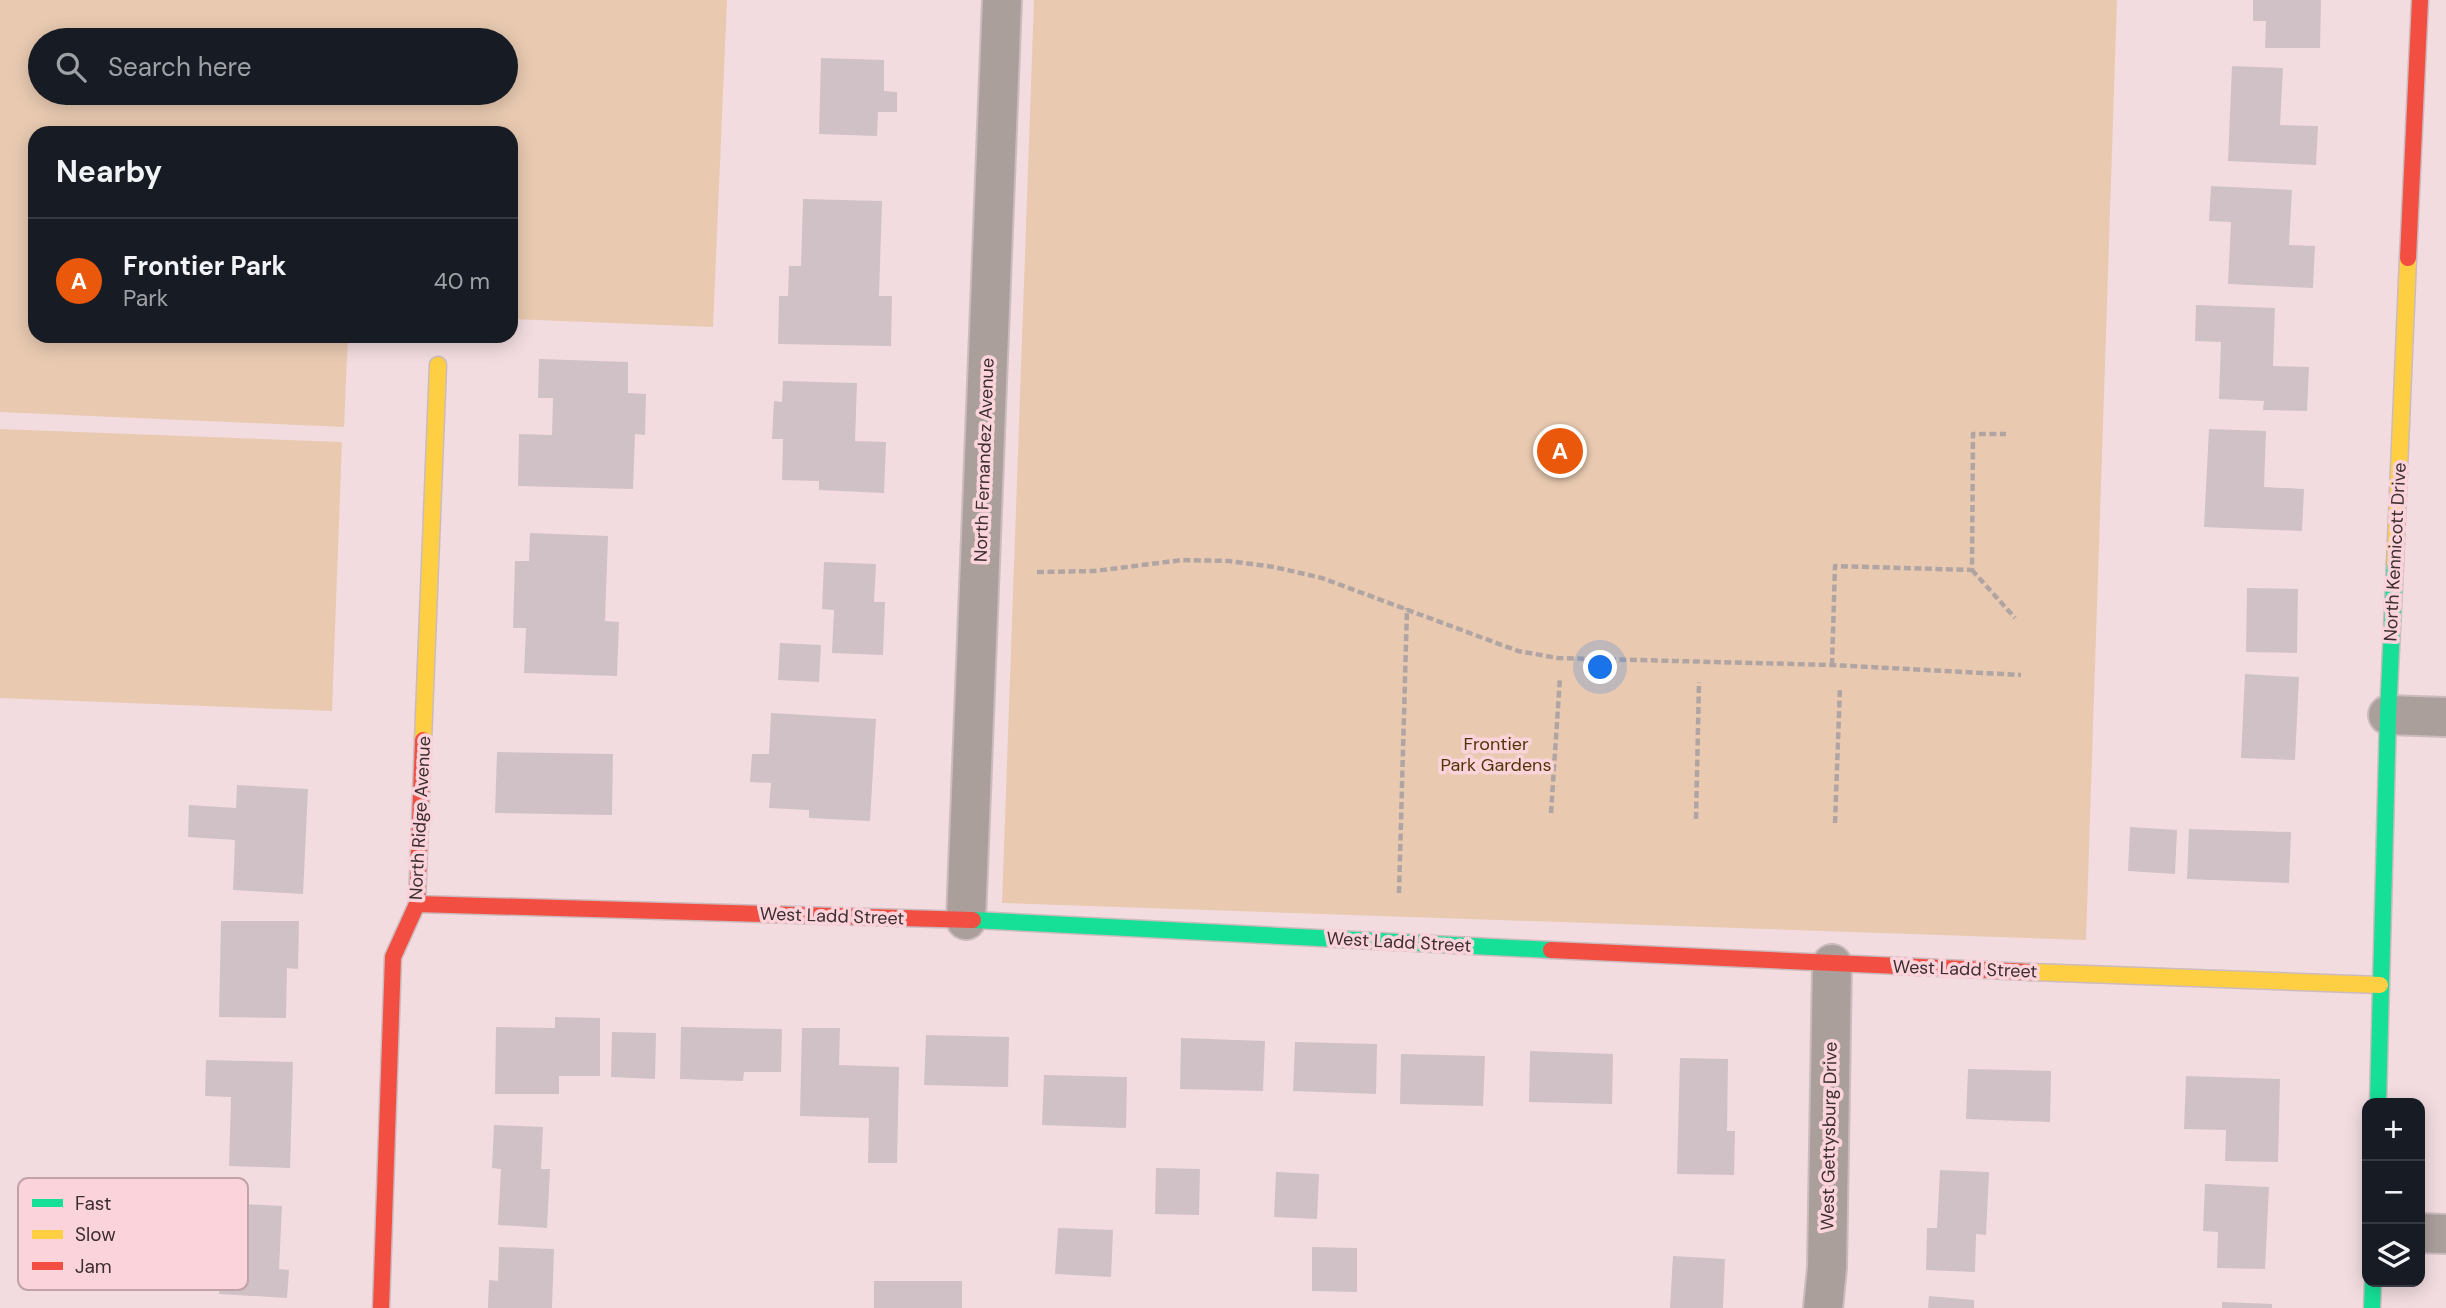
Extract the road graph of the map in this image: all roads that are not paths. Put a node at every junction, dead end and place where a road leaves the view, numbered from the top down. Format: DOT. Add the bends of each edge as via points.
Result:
graph roads {
  1 [pos="1002,0"];
  2 [pos="2420,0"];
  3 [pos="438,365"];
  4 [pos="2388,715"];
  5 [pos="2446,716"];
  6 [pos="417,904"];
  7 [pos="966,920"];
  8 [pos="1832,964"];
  9 [pos="2380,985"];
  10 [pos="2378,1098"];
  11 [pos="2425,1233"];
  12 [pos="2446,1234"];
  13 [pos="2373,1287"];
  14 [pos="381,1308"];
  15 [pos="1823,1308"];
  16 [pos="2372,1308"];
  1 -- 7 [label="street, North Fernandez Avenue"];
  2 -- 4 [label="street, North Kennicott Drive"];
  3 -- 6 [label="street, North Ridge Avenue"];
  4 -- 5 [label="street"];
  4 -- 9 [label="street, North Kennicott Drive"];
  6 -- 7 [label="street, West Ladd Street"];
  6 -- 14 [label="street, North Ridge Avenue" via="393,957"];
  7 -- 8 [label="street, West Ladd Street"];
  8 -- 9 [label="street, West Ladd Street"];
  8 -- 15 [label="street, West Gettysburg Drive"];
  9 -- 10 [label="street, North Kennicott Drive"];
  11 -- 12 [label="street"];
  13 -- 16 [label="street"];
}
